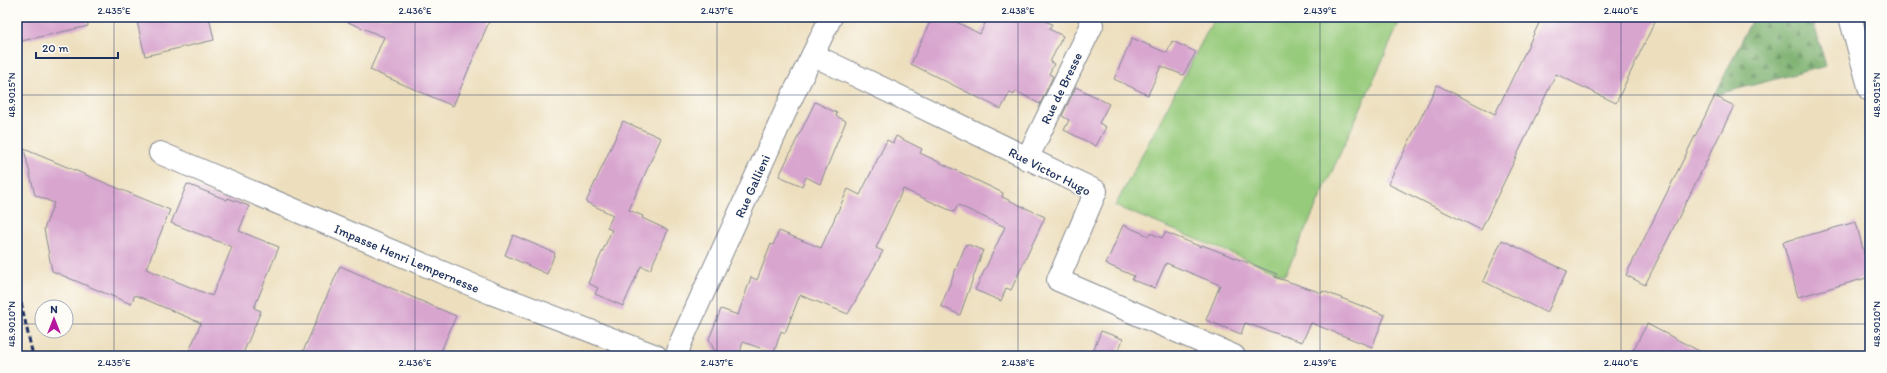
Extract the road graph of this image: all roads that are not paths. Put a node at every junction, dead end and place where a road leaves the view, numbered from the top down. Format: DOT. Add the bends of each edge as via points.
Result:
graph roads {
  1 [pos="831,17"];
  2 [pos="1089,17"];
  3 [pos="1850,17"];
  4 [pos="813,55"];
  5 [pos="1870,90"];
  6 [pos="160,153"];
  7 [pos="1027,159"];
  8 [pos="656,356"];
  9 [pos="677,356"];
  10 [pos="1234,356"];
  1 -- 4 [label="street, Rue Gallieni"];
  2 -- 7 [label="street, Rue de Bresse" via="1092,25"];
  3 -- 5 [label="street"];
  4 -- 7 [label="street, Rue Victor Hugo"];
  4 -- 9 [label="street, Rue Gallieni" via="680,344"];
  6 -- 8 [label="street, Impasse Henri Lempernesse" via="491,294"];
  7 -- 10 [label="street, Rue Victor Hugo" via="1096,191 1058,280"];
}
